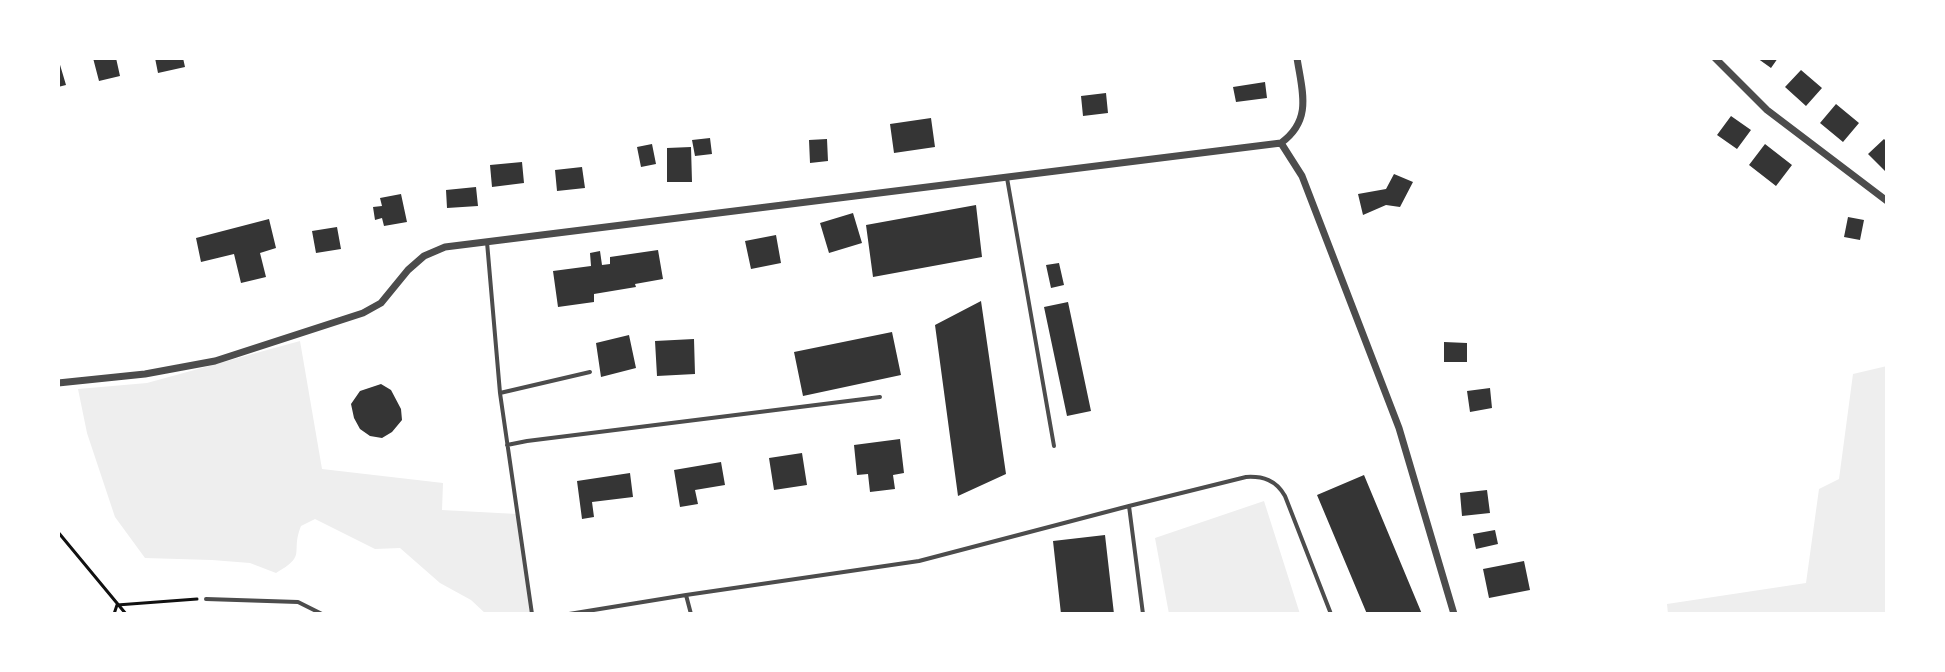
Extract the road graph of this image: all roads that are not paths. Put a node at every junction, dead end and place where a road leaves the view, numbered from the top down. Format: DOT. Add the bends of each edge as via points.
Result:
graph roads {
  1 [pos="1297,58"];
  2 [pos="1715,58"];
  3 [pos="1281,143"];
  4 [pos="1007,176"];
  5 [pos="1887,201"];
  6 [pos="487,242"];
  7 [pos="590,372"];
  8 [pos="58,383"];
  9 [pos="500,393"];
  10 [pos="880,397"];
  11 [pos="507,445"];
  12 [pos="1054,446"];
  13 [pos="1129,506"];
  14 [pos="686,595"];
  15 [pos="206,599"];
  16 [pos="322,614"];
  17 [pos="532,614"];
  18 [pos="569,614"];
  19 [pos="691,614"];
  20 [pos="1143,614"];
  21 [pos="1331,614"];
  22 [pos="1454,614"];
  1 -- 3 [label="street" via="1301,120"];
  2 -- 5 [label="street" via="1767,110"];
  3 -- 4 [label="street"];
  3 -- 22 [label="street" via="1302,176 1399,428"];
  4 -- 6 [label="street"];
  4 -- 12 [label="lane"];
  6 -- 8 [label="street" via="445,247 424,256 381,303 363,313 215,361"];
  6 -- 9 [label="lane"];
  7 -- 9 [label="lane"];
  9 -- 11 [label="lane"];
  10 -- 11 [label="lane"];
  11 -- 17 [label="lane"];
  13 -- 14 [label="lane" via="919,561"];
  13 -- 20 [label="lane"];
  13 -- 21 [label="lane" via="1246,477 1274,483 1285,496"];
  14 -- 18 [label="lane"];
  14 -- 19 [label="lane"];
  15 -- 16 [label="lane" via="298,602"];
}
